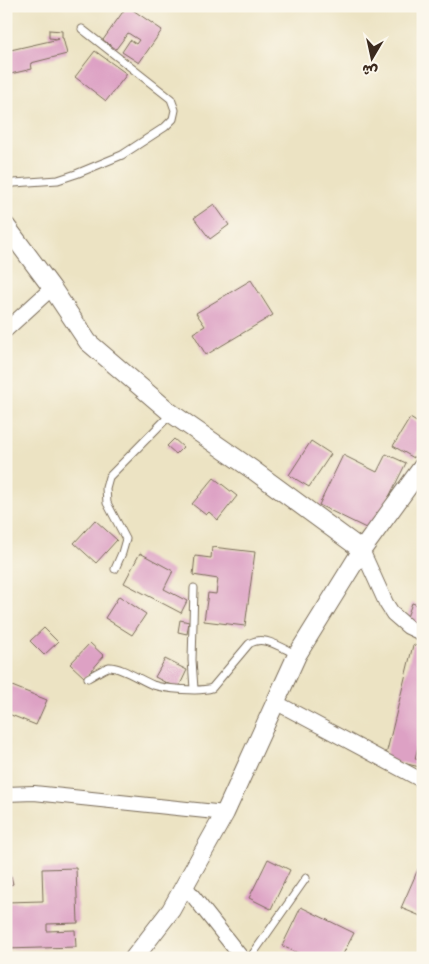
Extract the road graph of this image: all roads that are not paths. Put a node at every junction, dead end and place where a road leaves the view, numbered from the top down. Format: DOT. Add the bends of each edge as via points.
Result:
graph roads {
  1 [pos="82,29"];
  2 [pos="6,186"];
  3 [pos="6,226"];
  4 [pos="52,288"];
  5 [pos="6,330"];
  6 [pos="171,413"];
  7 [pos="423,466"];
  8 [pos="362,550"];
  9 [pos="115,569"];
  10 [pos="194,588"];
  11 [pos="423,634"];
  12 [pos="297,655"];
  13 [pos="88,678"];
  14 [pos="194,689"];
  15 [pos="275,702"];
  16 [pos="423,780"];
  17 [pos="6,794"];
  18 [pos="225,813"];
  19 [pos="306,878"];
  20 [pos="185,886"];
  21 [pos="134,958"];
  22 [pos="242,958"];
  23 [pos="250,958"];
  1 -- 2 [label="lane" via="171,99 175,110 173,119 122,155 76,174 58,180"];
  3 -- 4 [label="street"];
  4 -- 5 [label="street"];
  4 -- 6 [label="street" via="88,342"];
  6 -- 8 [label="street"];
  6 -- 9 [label="lane" via="109,477 107,503 126,539"];
  7 -- 8 [label="street"];
  8 -- 11 [label="street" via="393,614"];
  8 -- 12 [label="street"];
  10 -- 14 [label="lane"];
  12 -- 14 [label="lane" via="271,643 256,641 249,644 212,688"];
  12 -- 15 [label="street"];
  13 -- 14 [label="lane" via="116,667 153,685"];
  15 -- 16 [label="street"];
  15 -- 18 [label="street"];
  17 -- 18 [label="street" via="34,793"];
  18 -- 20 [label="street"];
  19 -- 23 [label="lane"];
  20 -- 21 [label="street"];
  20 -- 22 [label="street"];
}
